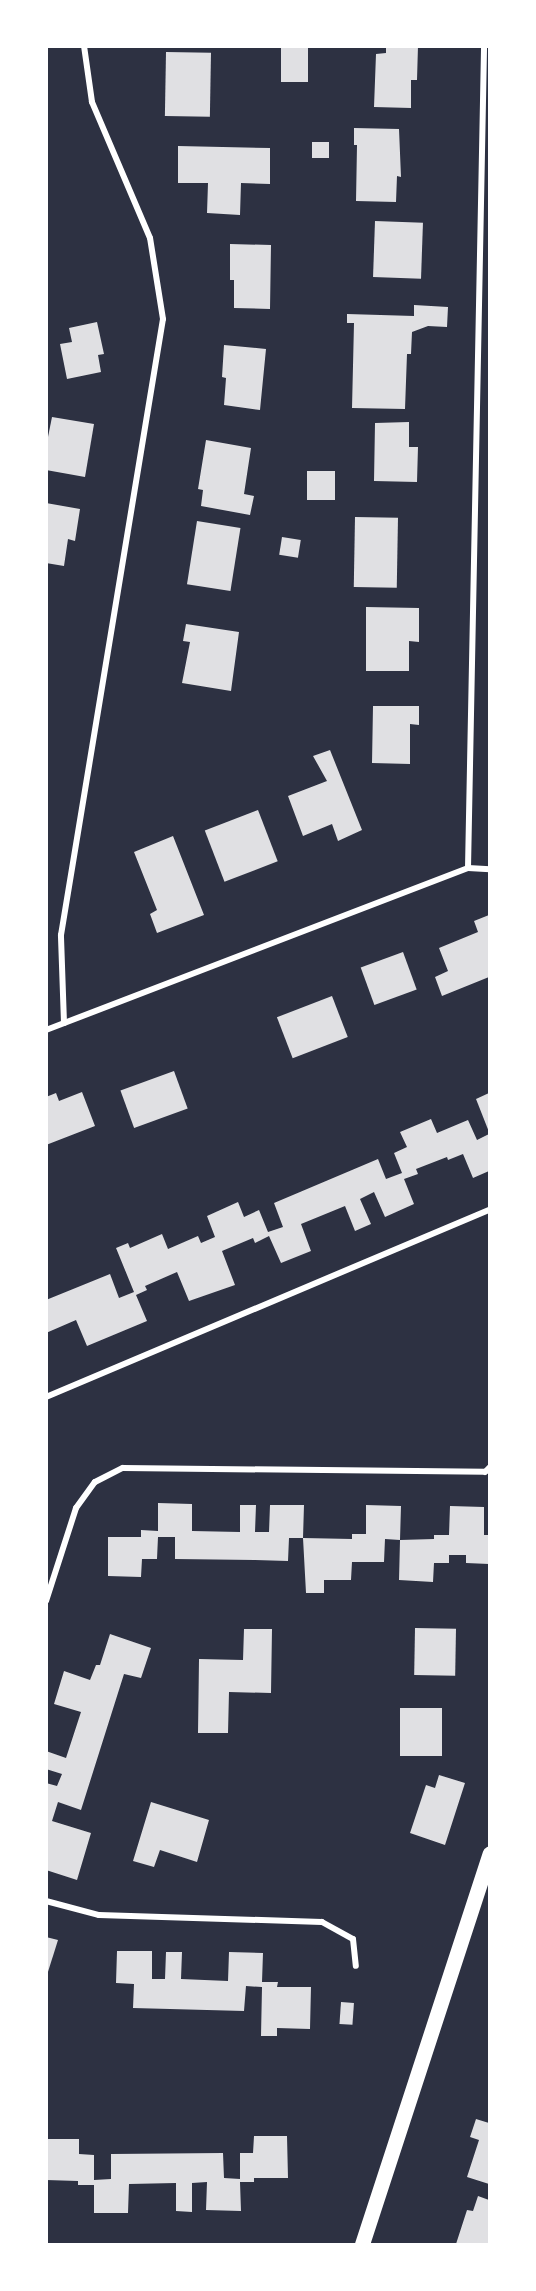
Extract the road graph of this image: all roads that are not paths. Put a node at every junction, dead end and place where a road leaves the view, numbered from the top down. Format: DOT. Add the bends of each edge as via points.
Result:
graph roads {
  1 [pos="84,46"];
  2 [pos="484,46"];
  3 [pos="468,868"];
  4 [pos="489,869"];
  5 [pos="64,1023"];
  6 [pos="46,1030"];
  7 [pos="489,1209"];
  8 [pos="46,1397"];
  9 [pos="489,1467"];
  10 [pos="46,1601"];
  11 [pos="489,1853"];
  12 [pos="46,1901"];
  13 [pos="357,1966"];
  14 [pos="362,2244"];
  1 -- 5 [label="street" via="92,102 150,238 162,319 61,935"];
  2 -- 3 [label="street"];
  3 -- 4 [label="street"];
  3 -- 5 [label="street"];
  5 -- 6 [label="street"];
  7 -- 8 [label="street"];
  9 -- 10 [label="street" via="485,1472 123,1468 95,1482 76,1508"];
  11 -- 14 [label="main road"];
  12 -- 13 [label="street" via="99,1916 322,1922 352,1939"];
}
